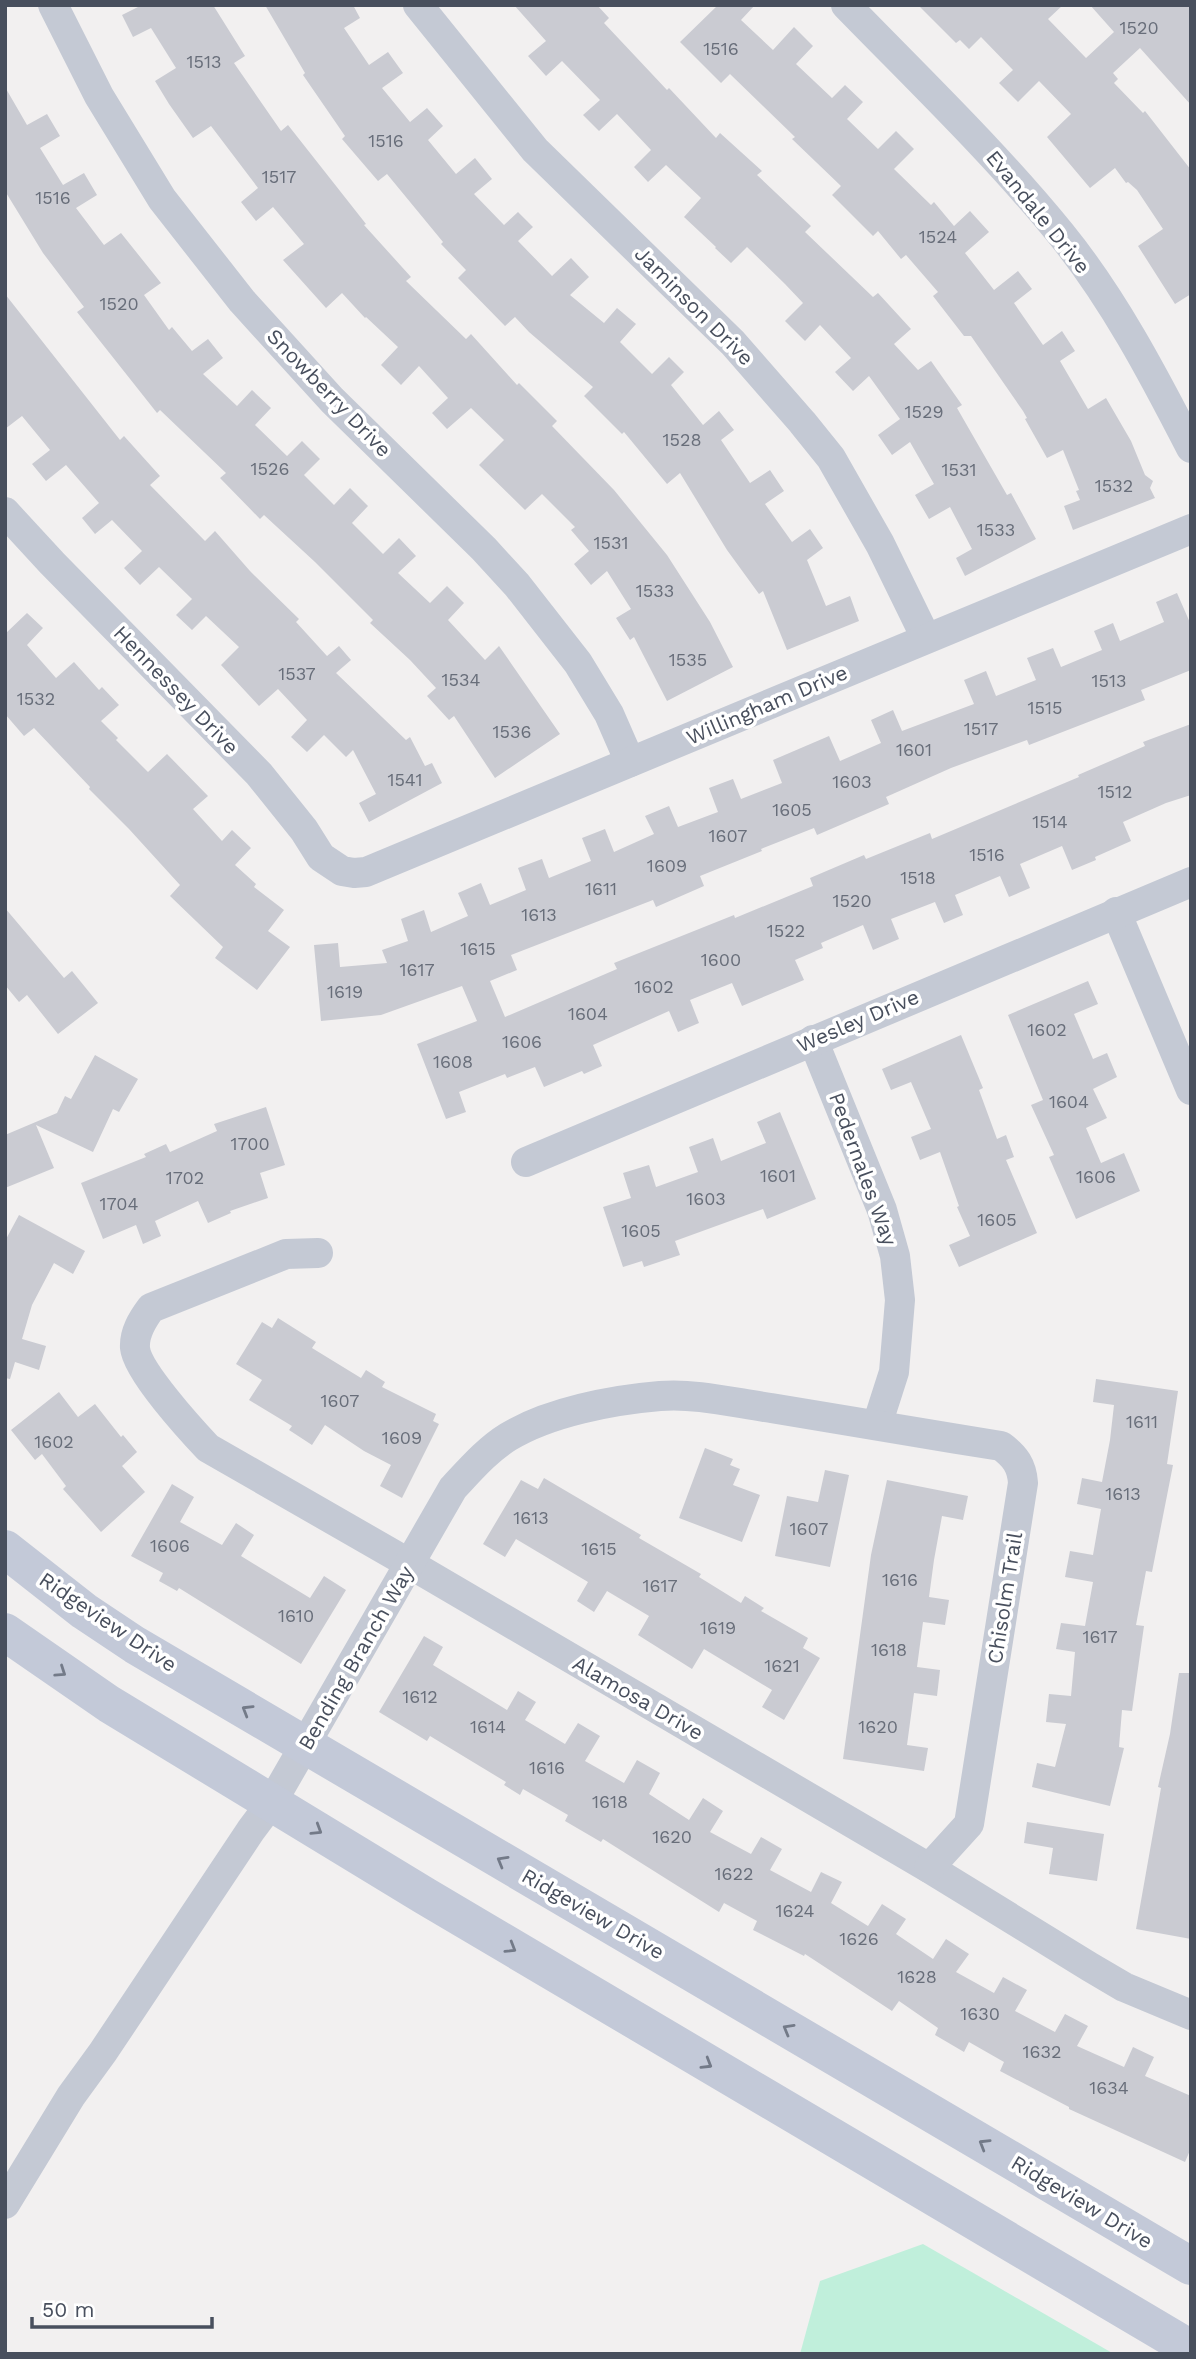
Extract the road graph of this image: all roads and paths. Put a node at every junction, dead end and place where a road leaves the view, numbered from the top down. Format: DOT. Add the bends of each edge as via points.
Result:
graph roads {
  1 [pos="53,5"];
  2 [pos="418,5"];
  3 [pos="846,5"];
  4 [pos="1191,447"];
  5 [pos="5,512"];
  6 [pos="1191,528"];
  7 [pos="926,638"];
  8 [pos="630,762"];
  9 [pos="342,871"];
  10 [pos="1191,882"];
  11 [pos="1116,912"];
  12 [pos="813,1040"];
  13 [pos="1191,1090"];
  14 [pos="526,1162"];
  15 [pos="318,1254"];
  16 [pos="877,1425"];
  17 [pos="5,1549"];
  18 [pos="410,1564"];
  19 [pos="5,1632"];
  20 [pos="306,1745"];
  21 [pos="272,1802"];
  22 [pos="929,1868"];
  23 [pos="1191,2015"];
  24 [pos="5,2204"];
  25 [pos="1191,2266"];
  26 [pos="1191,2349"];
  1 -- 8 [label="street, Snowberry Drive" via="99,96 162,200 242,301 323,390 517,585 578,663 609,714"];
  2 -- 7 [label="street, Jaminson Drive" via="535,150 733,343 831,458"];
  3 -- 4 [label="street, Evandale Drive" via="997,159 1063,236 1137,349"];
  5 -- 9 [label="street, Hennessey Drive" via="259,774 321,857"];
  6 -- 7 [label="street, Willingham Drive"];
  7 -- 8 [label="street, Willingham Drive"];
  8 -- 9 [label="street, Willingham Drive" via="366,872"];
  10 -- 11 [label="street, Wesley Drive"];
  11 -- 12 [label="street, Wesley Drive"];
  11 -- 13 [label="street"];
  12 -- 14 [label="street, Wesley Drive"];
  12 -- 16 [label="street, Pedernales Way" via="882,1210 895,1256 900,1300 894,1372"];
  15 -- 18 [label="street, Alamosa Drive" via="286,1254 151,1308 136,1333 138,1362 208,1448"];
  16 -- 18 [label="street, Bending Branch Way" via="662,1396 579,1409 535,1423 482,1458 453,1488"];
  16 -- 22 [label="street, Chisolm Trail" via="1001,1446 1022,1472 969,1824"];
  20 -- 17 [label="main road, Ridgeview Drive, one-way" via="125,1638"];
  18 -- 20 [label="street, Bending Branch Way"];
  18 -- 22 [label="street, Alamosa Drive"];
  19 -- 21 [label="main road, one-way" via="109,1704"];
  20 -- 21 [label="street, Bending Branch Way"];
  25 -- 20 [label="main road, Ridgeview Drive, one-way"];
  21 -- 24 [label="street, Bending Branch Way" via="71,2096"];
  21 -- 26 [label="main road, one-way"];
  22 -- 23 [label="street, Alamosa Drive" via="1124,1987"];
}
